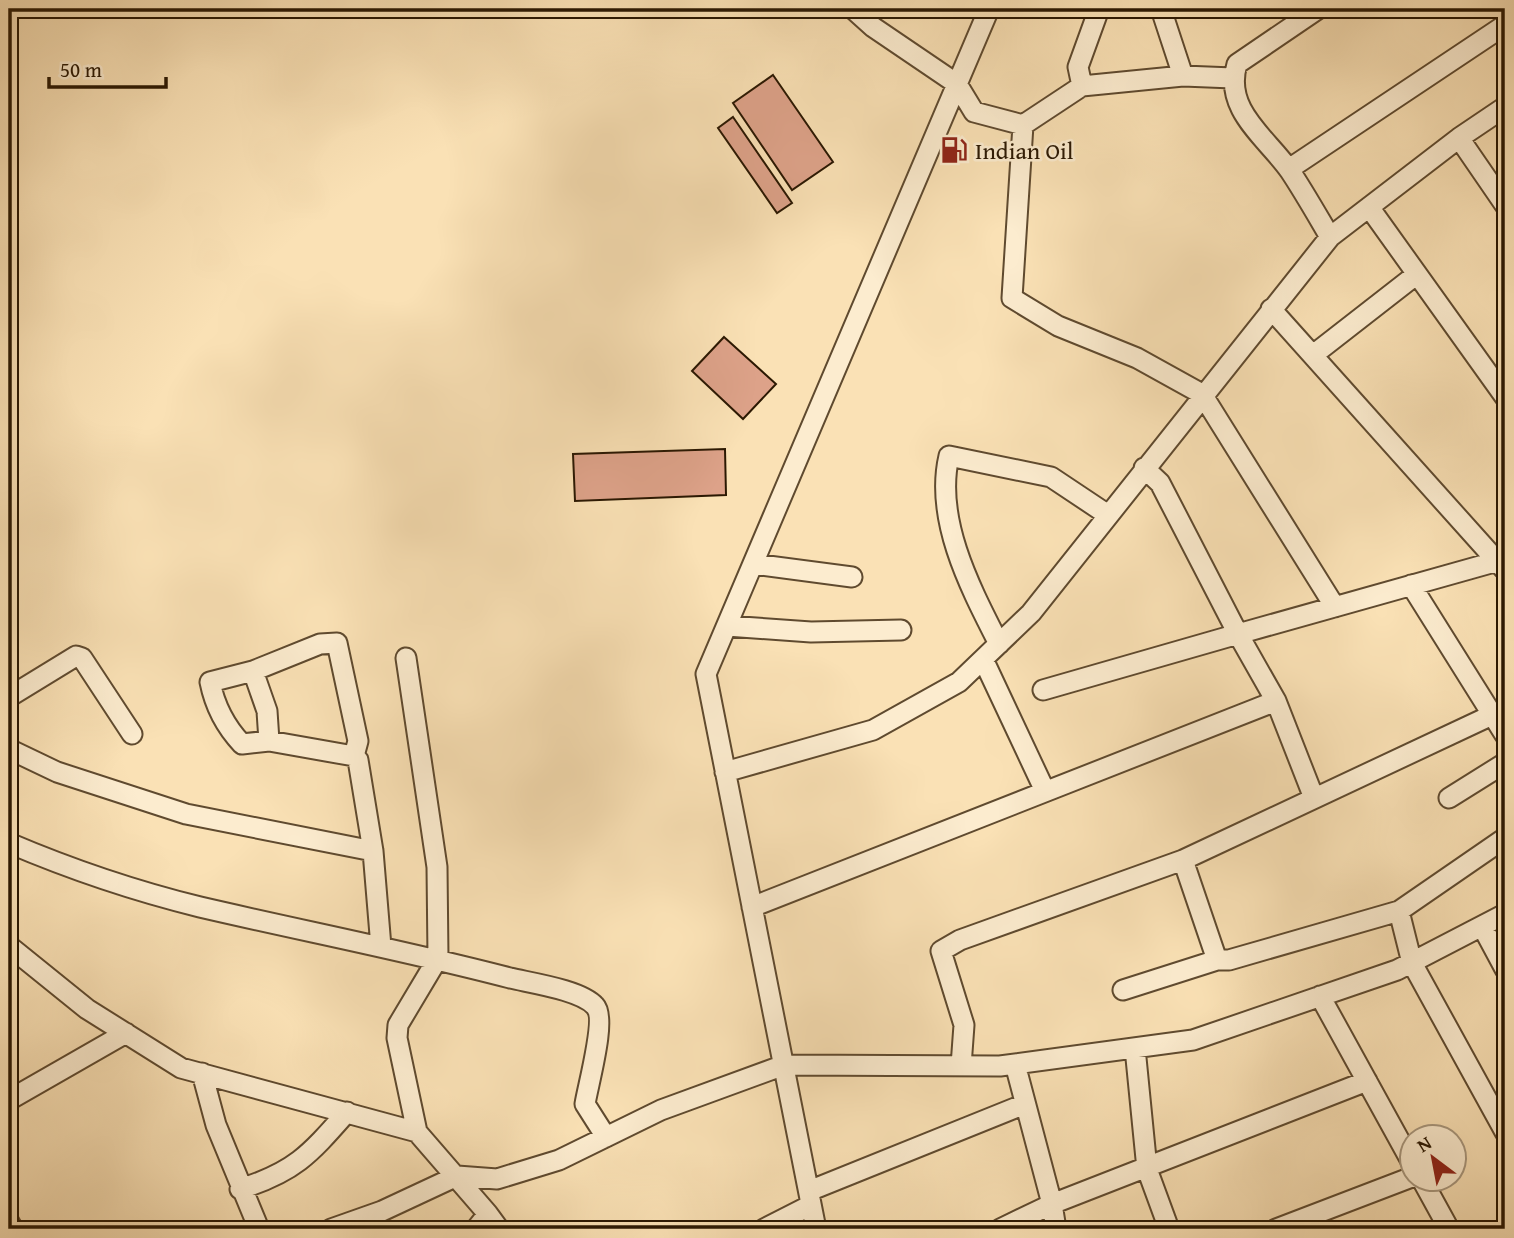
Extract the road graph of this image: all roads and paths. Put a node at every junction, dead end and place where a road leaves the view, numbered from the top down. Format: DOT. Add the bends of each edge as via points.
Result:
graph roads {
  1 [pos="853,9"];
  2 [pos="881,9"];
  3 [pos="989,9"];
  4 [pos="1100,9"];
  5 [pos="1161,9"];
  6 [pos="1318,9"];
  7 [pos="1505,25"];
  8 [pos="873,27"];
  9 [pos="1183,76"];
  10 [pos="1233,78"];
  11 [pos="957,84"];
  12 [pos="1082,86"];
  13 [pos="1505,107"];
  14 [pos="1023,125"];
  15 [pos="1459,138"];
  16 [pos="1289,169"];
  17 [pos="1505,205"];
  18 [pos="1369,207"];
  19 [pos="1330,237"];
  20 [pos="1417,274"];
  21 [pos="1272,309"];
  22 [pos="1313,355"];
  23 [pos="1202,394"];
  24 [pos="1505,397"];
  25 [pos="1144,468"];
  26 [pos="1108,515"];
  27 [pos="1503,563"];
  28 [pos="753,564"];
  29 [pos="852,577"];
  30 [pos="1411,585"];
  31 [pos="1335,607"];
  32 [pos="727,626"];
  33 [pos="901,631"];
  34 [pos="1238,634"];
  35 [pos="999,644"];
  36 [pos="406,658"];
  37 [pos="983,659"];
  38 [pos="253,671"];
  39 [pos="1042,690"];
  40 [pos="9,697"];
  41 [pos="1276,701"];
  42 [pos="1492,715"];
  43 [pos="132,734"];
  44 [pos="1505,735"];
  45 [pos="269,741"];
  46 [pos="9,749"];
  47 [pos="354,756"];
  48 [pos="1505,763"];
  49 [pos="726,772"];
  50 [pos="1045,791"];
  51 [pos="1314,797"];
  52 [pos="1449,798"];
  53 [pos="1505,838"];
  54 [pos="9,843"];
  55 [pos="373,850"];
  56 [pos="1183,860"];
  57 [pos="752,907"];
  58 [pos="1399,911"];
  59 [pos="1505,914"];
  60 [pos="1483,928"];
  61 [pos="9,946"];
  62 [pos="381,947"];
  63 [pos="438,958"];
  64 [pos="1217,960"];
  65 [pos="1412,963"];
  66 [pos="1505,970"];
  67 [pos="1123,990"];
  68 [pos="1321,996"];
  69 [pos="125,1033"];
  70 [pos="1135,1048"];
  71 [pos="1015,1064"];
  72 [pos="784,1065"];
  73 [pos="961,1066"];
  74 [pos="202,1073"];
  75 [pos="1367,1081"];
  76 [pos="9,1100"];
  77 [pos="1026,1104"];
  78 [pos="347,1112"];
  79 [pos="417,1132"];
  80 [pos="1505,1132"];
  81 [pos="606,1137"];
  82 [pos="1398,1137"];
  83 [pos="1147,1169"];
  84 [pos="457,1176"];
  85 [pos="1398,1184"];
  86 [pos="240,1189"];
  87 [pos="1428,1192"];
  88 [pos="810,1198"];
  89 [pos="1052,1204"];
  90 [pos="1325,1221"];
  91 [pos="9,1222"];
  92 [pos="488,1224"];
  93 [pos="13,1229"];
  94 [pos="259,1229"];
  95 [pos="331,1229"];
  96 [pos="764,1229"];
  97 [pos="816,1229"];
  98 [pos="1000,1229"];
  99 [pos="1056,1229"];
  100 [pos="1169,1229"];
  101 [pos="1276,1229"];
  102 [pos="1448,1229"];
  1 -- 8 [label="street"];
  2 -- 8 [label="street"];
  3 -- 11 [label="street"];
  4 -- 12 [label="street" via="1078,67"];
  5 -- 9 [label="street"];
  6 -- 10 [label="street" via="1237,64"];
  7 -- 16 [label="street"];
  8 -- 11 [label="street"];
  9 -- 10 [label="street"];
  9 -- 12 [label="street"];
  10 -- 16 [label="street" via="1252,129"];
  11 -- 14 [label="street" via="974,112"];
  11 -- 28 [label="street"];
  12 -- 14 [label="street"];
  13 -- 15 [label="street"];
  14 -- 23 [label="street" via="1012,298 1058,326 1138,358"];
  15 -- 17 [label="street"];
  15 -- 18 [label="street"];
  16 -- 19 [label="street"];
  18 -- 19 [label="street"];
  18 -- 20 [label="street"];
  19 -- 21 [label="street"];
  20 -- 22 [label="street"];
  20 -- 24 [label="street"];
  21 -- 22 [label="street"];
  21 -- 23 [label="street"];
  22 -- 27 [label="street"];
  23 -- 25 [label="street"];
  23 -- 31 [label="street"];
  25 -- 26 [label="street"];
  25 -- 34 [label="street" via="1160,483"];
  26 -- 35 [label="street" via="1031,613"];
  26 -- 35 [label="street" via="1051,477 949,456 943,481 961,570"];
  27 -- 30 [label="street"];
  28 -- 29 [label="street"];
  28 -- 32 [label="street"];
  30 -- 31 [label="street"];
  30 -- 42 [label="street"];
  31 -- 34 [label="street"];
  32 -- 33 [label="street" via="811,632"];
  32 -- 49 [label="street" via="706,674"];
  34 -- 39 [label="street"];
  34 -- 41 [label="street"];
  35 -- 37 [label="street"];
  36 -- 63 [label="street" via="437,867"];
  37 -- 49 [label="street" via="959,682 873,730"];
  37 -- 50 [label="street"];
  38 -- 45 [label="street" via="267,711"];
  38 -- 45 [label="street" via="210,682 214,700 242,744"];
  38 -- 47 [label="street" via="320,644 337,643 358,741"];
  40 -- 43 [label="street" via="76,656 82,657"];
  41 -- 50 [label="street"];
  41 -- 51 [label="street"];
  42 -- 44 [label="street"];
  42 -- 51 [label="street"];
  45 -- 47 [label="street"];
  46 -- 55 [label="street" via="57,772 186,814"];
  47 -- 55 [label="street"];
  48 -- 52 [label="street"];
  49 -- 57 [label="street"];
  50 -- 57 [label="street"];
  51 -- 56 [label="street"];
  53 -- 58 [label="street"];
  54 -- 62 [label="street" via="197,906"];
  55 -- 62 [label="street"];
  56 -- 64 [label="street"];
  56 -- 73 [label="street" via="960,940 941,951 964,1025"];
  57 -- 72 [label="street"];
  58 -- 64 [label="street" via="1229,961"];
  58 -- 65 [label="street"];
  59 -- 60 [label="street"];
  60 -- 65 [label="street"];
  60 -- 66 [label="street"];
  61 -- 69 [label="street" via="87,1009"];
  62 -- 63 [label="street"];
  63 -- 79 [label="street" via="398,1025"];
  63 -- 81 [label="street" via="572,993 594,1004 600,1013 598,1037 585,1104"];
  64 -- 67 [label="street"];
  65 -- 68 [label="street"];
  65 -- 80 [label="street"];
  68 -- 70 [label="street" via="1193,1040"];
  68 -- 75 [label="street"];
  69 -- 74 [label="street" via="181,1068"];
  69 -- 76 [label="street"];
  70 -- 71 [label="street"];
  70 -- 83 [label="street"];
  71 -- 73 [label="street"];
  71 -- 77 [label="street"];
  72 -- 73 [label="street"];
  72 -- 81 [label="street" via="661,1110"];
  72 -- 88 [label="street"];
  74 -- 78 [label="street"];
  74 -- 86 [label="street"];
  75 -- 82 [label="street"];
  75 -- 83 [label="street"];
  77 -- 88 [label="street"];
  77 -- 89 [label="street"];
  78 -- 79 [label="street"];
  78 -- 86 [label="street" via="306,1158 274,1178"];
  79 -- 84 [label="street"];
  81 -- 84 [label="street" via="559,1160 497,1179"];
  83 -- 89 [label="street"];
  83 -- 100 [label="street"];
  84 -- 92 [label="street"];
  84 -- 95 [label="street"];
  85 -- 90 [label="street"];
  86 -- 94 [label="street"];
  87 -- 102 [label="street"];
  88 -- 96 [label="street"];
  88 -- 97 [label="street"];
  89 -- 98 [label="street"];
  89 -- 99 [label="street"];
  90 -- 101 [label="street"];
  91 -- 93 [label="street"];
}
